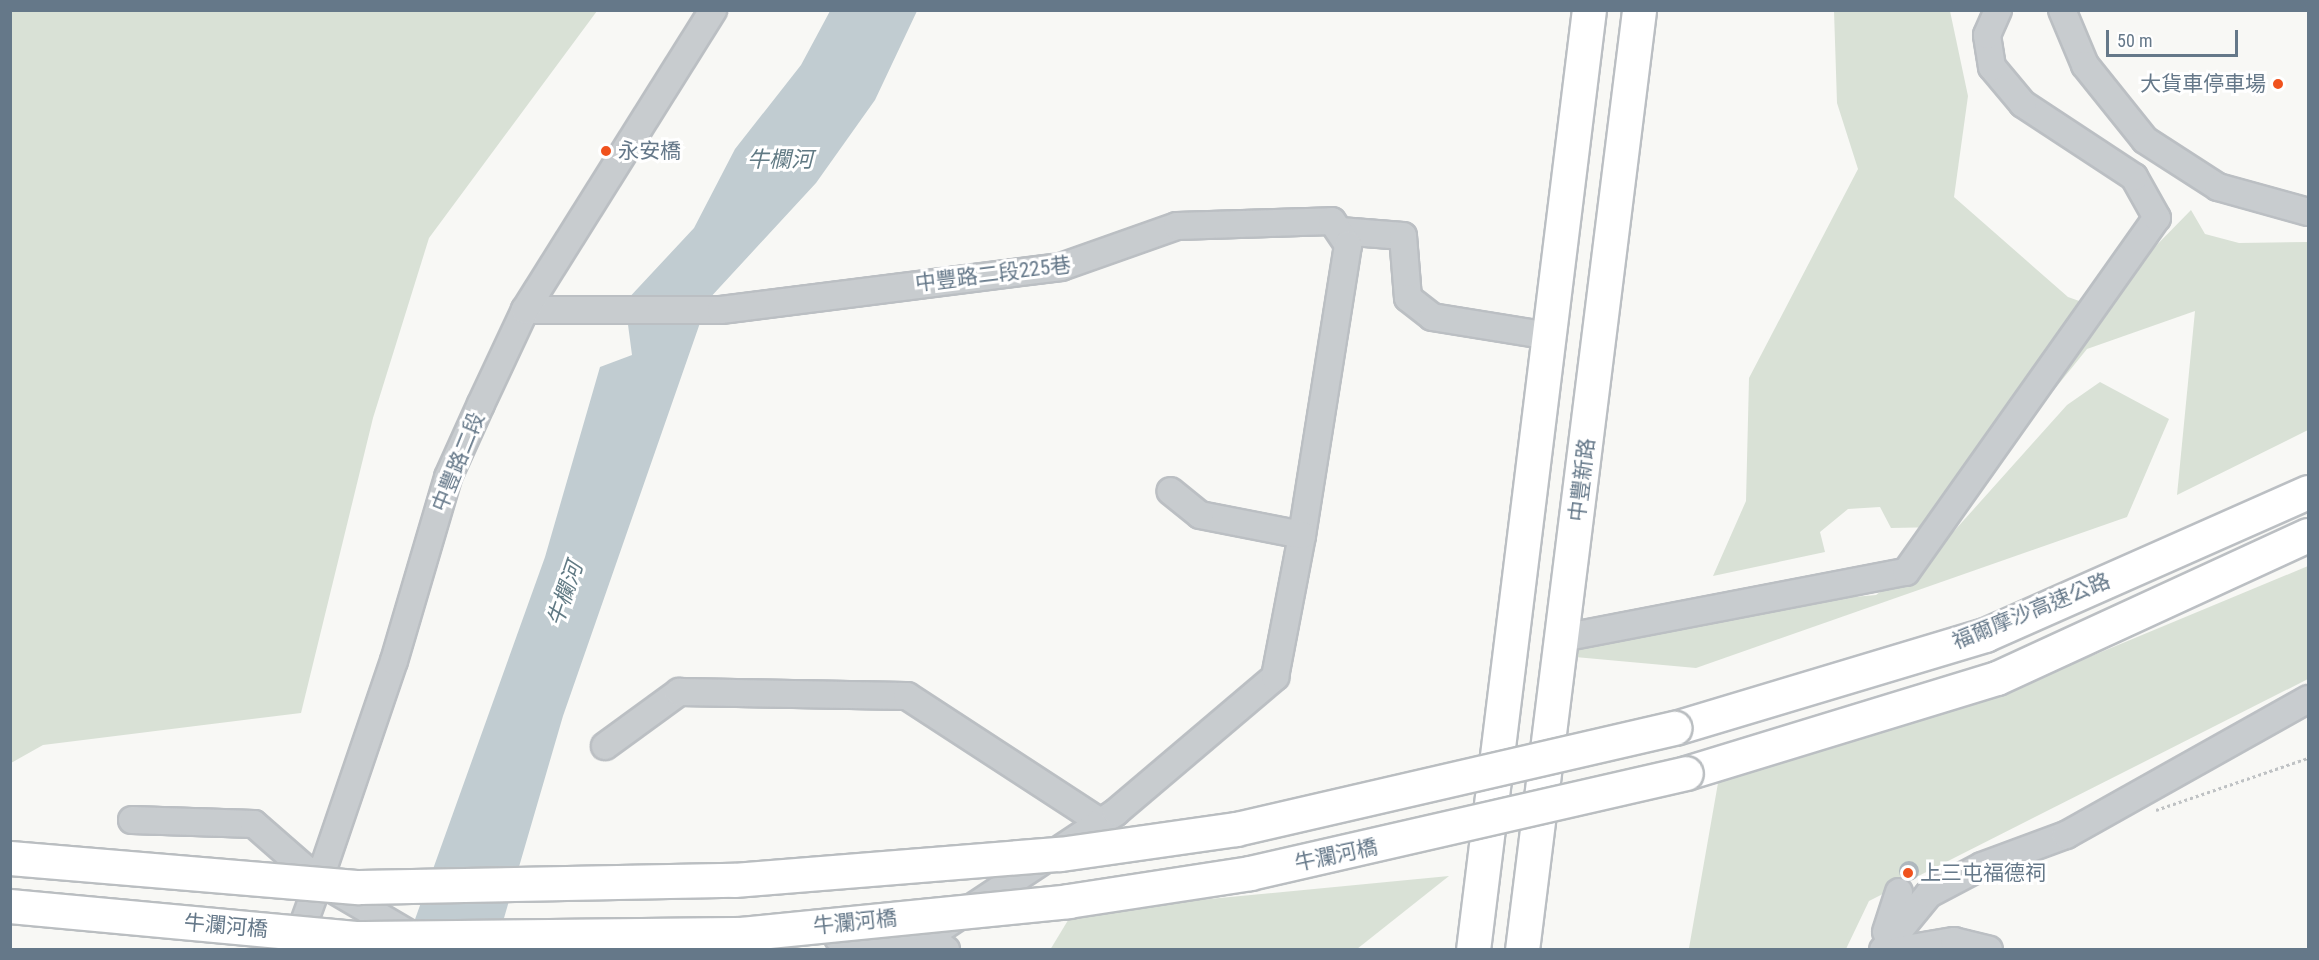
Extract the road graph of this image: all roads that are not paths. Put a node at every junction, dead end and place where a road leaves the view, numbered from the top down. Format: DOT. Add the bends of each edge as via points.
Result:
graph roads {
  1 [pos="713,10"];
  2 [pos="1589,10"];
  3 [pos="1639,10"];
  4 [pos="1998,10"];
  5 [pos="2062,10"];
  6 [pos="2308,212"];
  7 [pos="1340,231"];
  8 [pos="525,310"];
  9 [pos="1549,336"];
  10 [pos="2308,480"];
  11 [pos="1170,491"];
  12 [pos="2308,492"];
  13 [pos="1302,535"];
  14 [pos="2308,535"];
  15 [pos="2171,554"];
  16 [pos="1562,638"];
  17 [pos="2308,699"];
  18 [pos="2297,709"];
  19 [pos="605,746"];
  20 [pos="1686,773"];
  21 [pos="1542,780"];
  22 [pos="1493,788"];
  23 [pos="132,820"];
  24 [pos="1100,822"];
  25 [pos="10,858"];
  26 [pos="319,881"];
  27 [pos="1899,892"];
  28 [pos="10,906"];
  29 [pos="938,943"];
  30 [pos="285,950"];
  31 [pos="451,950"];
  32 [pos="694,950"];
  33 [pos="1473,950"];
  34 [pos="1522,950"];
  35 [pos="1882,950"];
  36 [pos="1900,950"];
  37 [pos="1989,950"];
  1 -- 8 [label="street, 中豐路二段"];
  2 -- 9 [label="main road"];
  3 -- 16 [label="main road, 中豐新路"];
  4 -- 16 [label="street" via="1987,35 1992,67 2023,104 2134,177 2157,219 1906,572"];
  5 -- 6 [label="street" via="2085,65 2145,140 2218,187"];
  7 -- 8 [label="street, 中豐路二段225巷" via="1320,218 1238,228 1176,226 1061,267 722,310"];
  7 -- 9 [label="street" via="1403,236 1408,298 1431,317"];
  7 -- 13 [label="street" via="1348,245"];
  8 -- 26 [label="street, 中豐路二段" via="448,477 394,661"];
  9 -- 22 [label="main road"];
  10 -- 15 [label="main road"];
  11 -- 13 [label="street" via="1200,514"];
  12 -- 15 [label="main road, 福爾摩沙高速公路"];
  13 -- 24 [label="street" via="1275,677"];
  14 -- 20 [label="main road, 福爾摩沙高速公路" via="1997,678"];
  15 -- 25 [label="main road, 福爾摩沙高速公路, bridge" via="1985,635 1675,728 1247,827 1060,854 734,880 359,887"];
  16 -- 21 [label="main road, 中豐新路"];
  17 -- 18 [label="street"];
  18 -- 35 [label="street" via="2066,835 1982,866 1929,894"];
  19 -- 24 [label="street" via="679,692 906,696"];
  20 -- 28 [label="main road, 牛瀾河橋, bridge" via="1250,873 1068,901 740,934 358,938"];
  21 -- 22 [label="main road"];
  21 -- 34 [label="main road, 中豐新路"];
  22 -- 33 [label="main road"];
  23 -- 26 [label="street" via="254,824"];
  24 -- 29 [label="street"];
  26 -- 30 [label="street, 中豐路二段" via="302,928"];
  26 -- 31 [label="street, bridge" via="397,930"];
  27 -- 35 [label="street"];
  29 -- 32 [label="street" via="817,938"];
  36 -- 37 [label="street" via="1954,942"];
}
